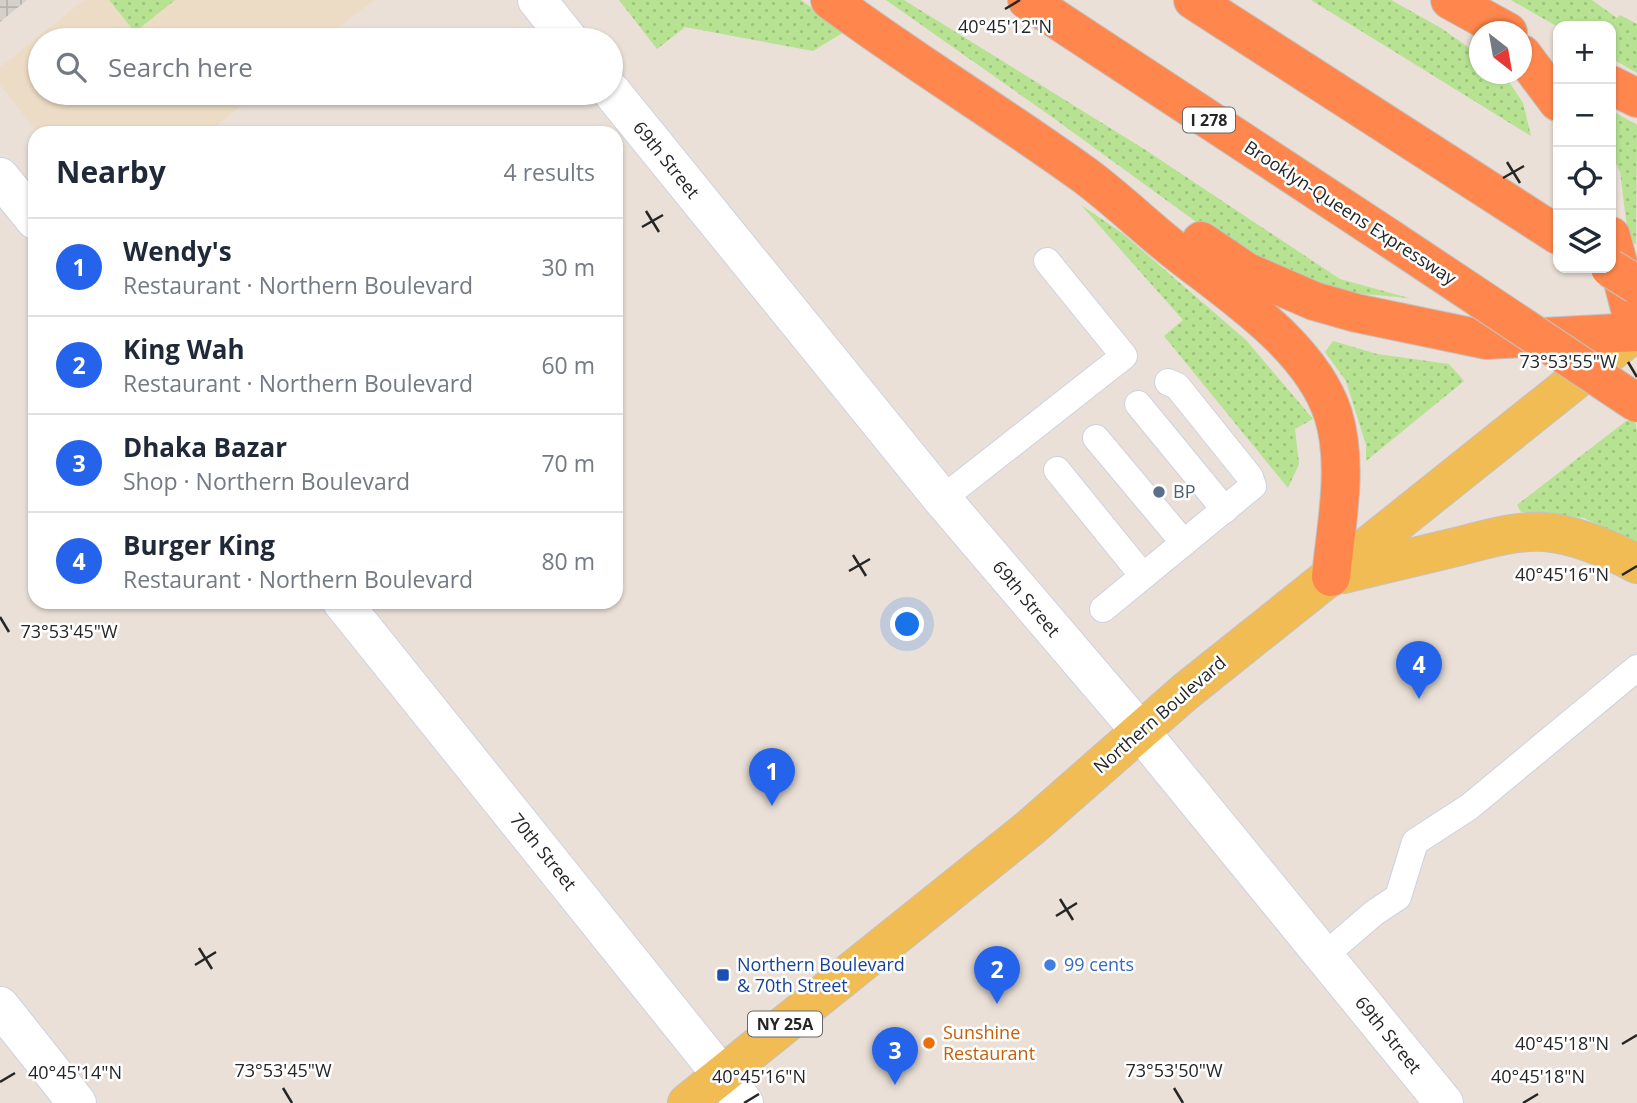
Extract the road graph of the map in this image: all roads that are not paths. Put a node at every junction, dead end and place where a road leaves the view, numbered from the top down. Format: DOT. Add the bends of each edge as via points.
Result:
graph roads {
  1 [pos="537,0"];
  2 [pos="830,0"];
  3 [pos="1027,0"];
  4 [pos="1193,0"];
  5 [pos="1450,0"];
  6 [pos="1485,21"];
  7 [pos="559,28"];
  8 [pos="1532,46"];
  9 [pos="1553,56"];
  10 [pos="1532,66"];
  11 [pos="1616,88"];
  12 [pos="1553,95"];
  13 [pos="1637,98"];
  14 [pos="622,105"];
  15 [pos="1085,175"];
  16 [pos="0,177"];
  17 [pos="28,211"];
  18 [pos="1553,232"];
  19 [pos="1616,255"];
  20 [pos="1047,261"];
  21 [pos="1616,272"];
  22 [pos="1637,285"];
  23 [pos="1637,333"];
  24 [pos="1168,382"];
  25 [pos="1637,403"];
  26 [pos="1138,404"];
  27 [pos="1096,438"];
  28 [pos="1057,470"];
  29 [pos="942,499"];
  30 [pos="1225,510"];
  31 [pos="1184,543"];
  32 [pos="1637,564"];
  33 [pos="1143,576"];
  34 [pos="1331,577"];
  35 [pos="347,609"];
  36 [pos="1103,609"];
  37 [pos="1637,668"];
  38 [pos="1140,731"];
  39 [pos="1324,956"];
  40 [pos="0,1006"];
  41 [pos="733,1089"];
  42 [pos="78,1103"];
  43 [pos="687,1103"];
  44 [pos="1444,1103"];
  1 -- 7 [label="street"];
  2 -- 15 [label="highway"];
  3 -- 25 [label="highway, Brooklyn-Queens Expressway / I 278, bridge"];
  4 -- 18 [label="highway"];
  5 -- 6 [label="highway"];
  8 -- 9 [label="highway"];
  10 -- 12 [label="highway"];
  11 -- 13 [label="highway"];
  14 -- 29 [label="street, 69th Street"];
  15 -- 23 [label="highway" via="1176,223 1247,272 1314,301 1486,340"];
  15 -- 34 [label="highway" via="1264,321 1321,388 1339,439"];
  16 -- 17 [label="street"];
  19 -- 23 [label="highway"];
  20 -- 29 [label="lane" via="1124,356"];
  21 -- 22 [label="highway, bridge"];
  23 -- 34 [label="main road, Northern Boulevard"];
  24 -- 30 [label="lane" via="1177,386 1250,477 1253,486"];
  26 -- 30 [label="lane"];
  27 -- 31 [label="lane"];
  28 -- 33 [label="lane"];
  29 -- 38 [label="street, 69th Street"];
  30 -- 31 [label="lane"];
  31 -- 33 [label="lane"];
  32 -- 34 [label="main road" via="1567,535 1542,532 1474,542"];
  33 -- 36 [label="lane"];
  34 -- 38 [label="main road, Northern Boulevard"];
  35 -- 41 [label="street, 70th Street"];
  37 -- 39 [label="lane" via="1469,807 1415,842 1398,897"];
  38 -- 39 [label="street, 69th Street"];
  38 -- 41 [label="main road, Northern Boulevard / NY 25A" via="1030,828 883,946"];
  39 -- 44 [label="street, 69th Street"];
  40 -- 42 [label="street"];
  41 -- 43 [label="main road, Northern Boulevard / NY 25A"];
}
